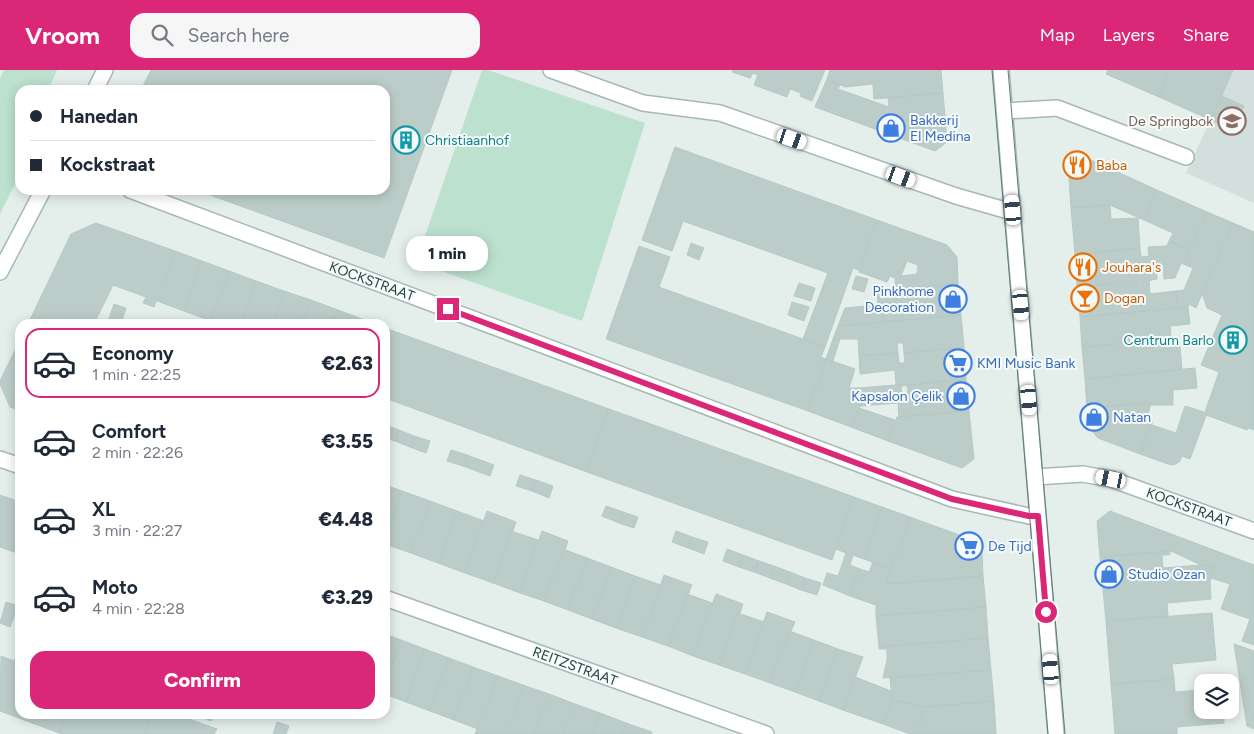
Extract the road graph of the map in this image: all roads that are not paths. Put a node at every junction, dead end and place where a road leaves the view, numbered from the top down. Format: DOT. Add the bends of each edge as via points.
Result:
graph roads {
  1 [pos="105,70"];
  2 [pos="550,70"];
  3 [pos="1001,70"];
  4 [pos="98,85"];
  5 [pos="1005,111"];
  6 [pos="1186,157"];
  7 [pos="40,195"];
  8 [pos="143,195"];
  9 [pos="1013,210"];
  10 [pos="0,272"];
  11 [pos="0,458"];
  12 [pos="15,464"];
  13 [pos="1035,477"];
  14 [pos="1038,516"];
  15 [pos="1254,531"];
  16 [pos="390,600"];
  17 [pos="766,734"];
  18 [pos="1056,734"];
  1 -- 4 [label="street"];
  2 -- 9 [label="street" via="643,103 720,113 956,196"];
  3 -- 5 [label="street"];
  5 -- 6 [label="street" via="1057,108"];
  5 -- 9 [label="street"];
  7 -- 10 [label="street"];
  8 -- 14 [label="street, KOCKSTRAAT" via="952,499"];
  9 -- 13 [label="street"];
  11 -- 12 [label="street"];
  13 -- 14 [label="street"];
  13 -- 15 [label="street, KOCKSTRAAT" via="1083,474 1111,479"];
  14 -- 18 [label="street"];
  16 -- 17 [label="street, REITZSTRAAT"];
}
